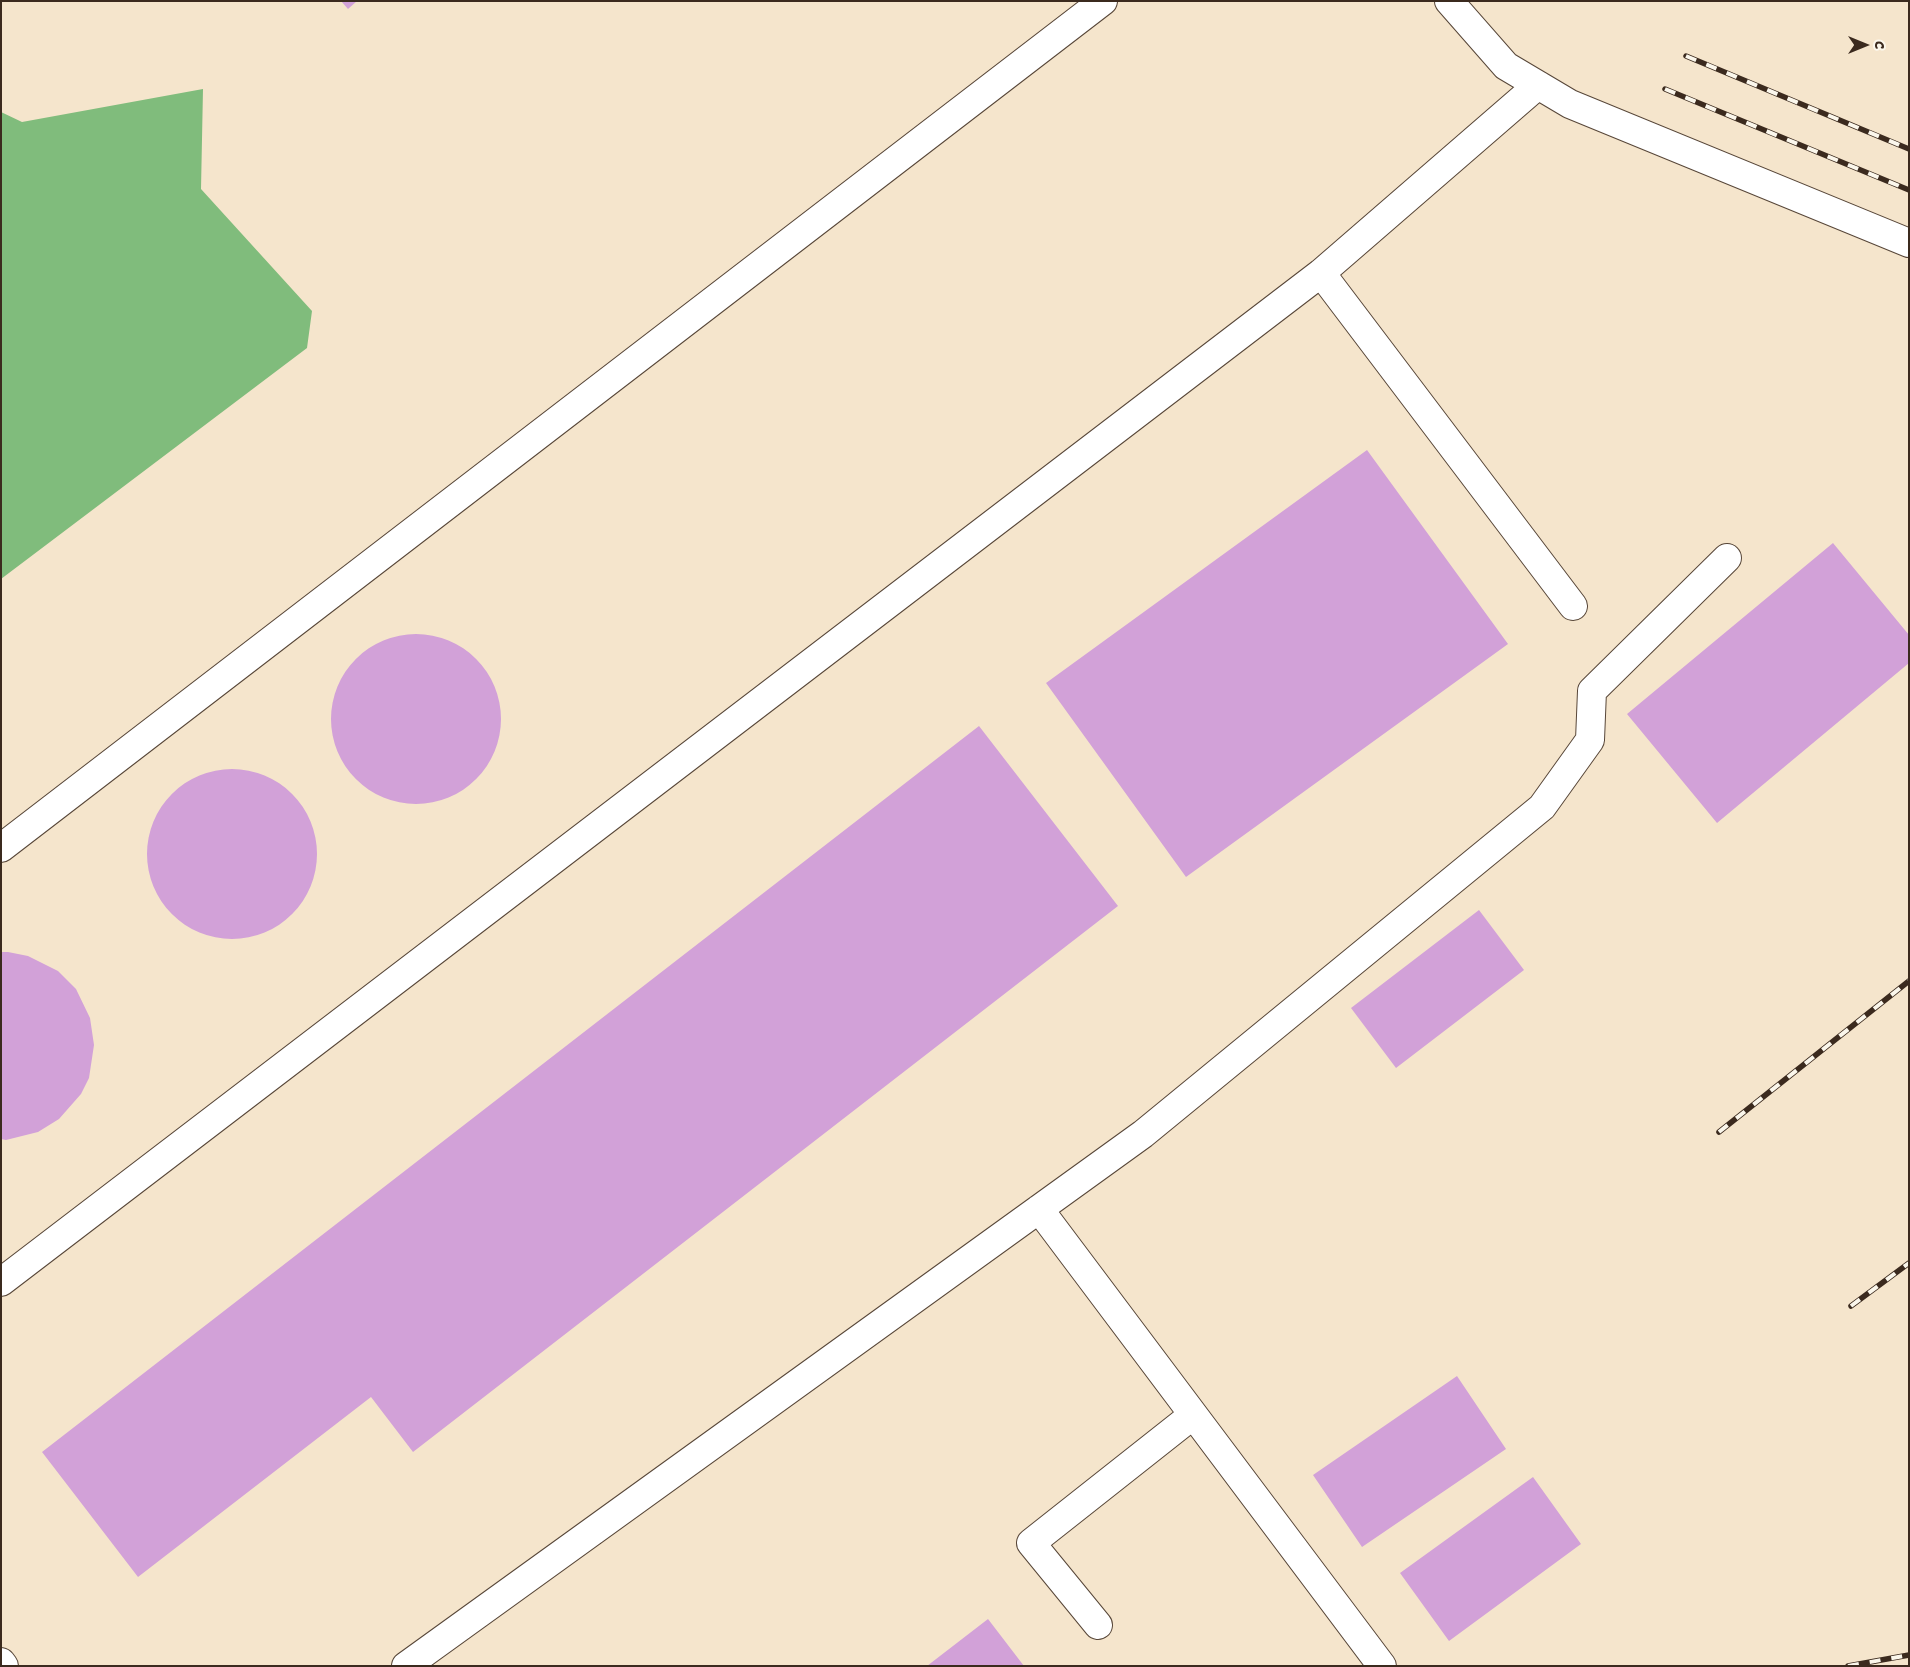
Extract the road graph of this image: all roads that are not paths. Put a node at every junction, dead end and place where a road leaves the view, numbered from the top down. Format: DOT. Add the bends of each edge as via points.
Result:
graph roads {
  1 [pos="1103,1"];
  2 [pos="1449,1"];
  3 [pos="1538,85"];
  4 [pos="1909,243"];
  5 [pos="1321,274"];
  6 [pos="1727,558"];
  7 [pos="1573,606"];
  8 [pos="1,848"];
  9 [pos="1039,1210"];
  10 [pos="1,1282"];
  11 [pos="1193,1415"];
  12 [pos="1098,1625"];
  13 [pos="1,1662"];
  14 [pos="4,1666"];
  15 [pos="406,1666"];
  16 [pos="1382,1666"];
  1 -- 8 [label="lane"];
  2 -- 3 [label="lane" via="1506,66"];
  3 -- 4 [label="lane" via="1570,104"];
  3 -- 5 [label="lane"];
  5 -- 7 [label="lane"];
  5 -- 10 [label="lane"];
  6 -- 9 [label="lane" via="1592,691 1590,740 1542,807 1143,1134"];
  9 -- 11 [label="lane"];
  9 -- 15 [label="lane"];
  11 -- 12 [label="lane" via="1031,1543"];
  11 -- 16 [label="lane"];
  13 -- 14 [label="lane"];
}
